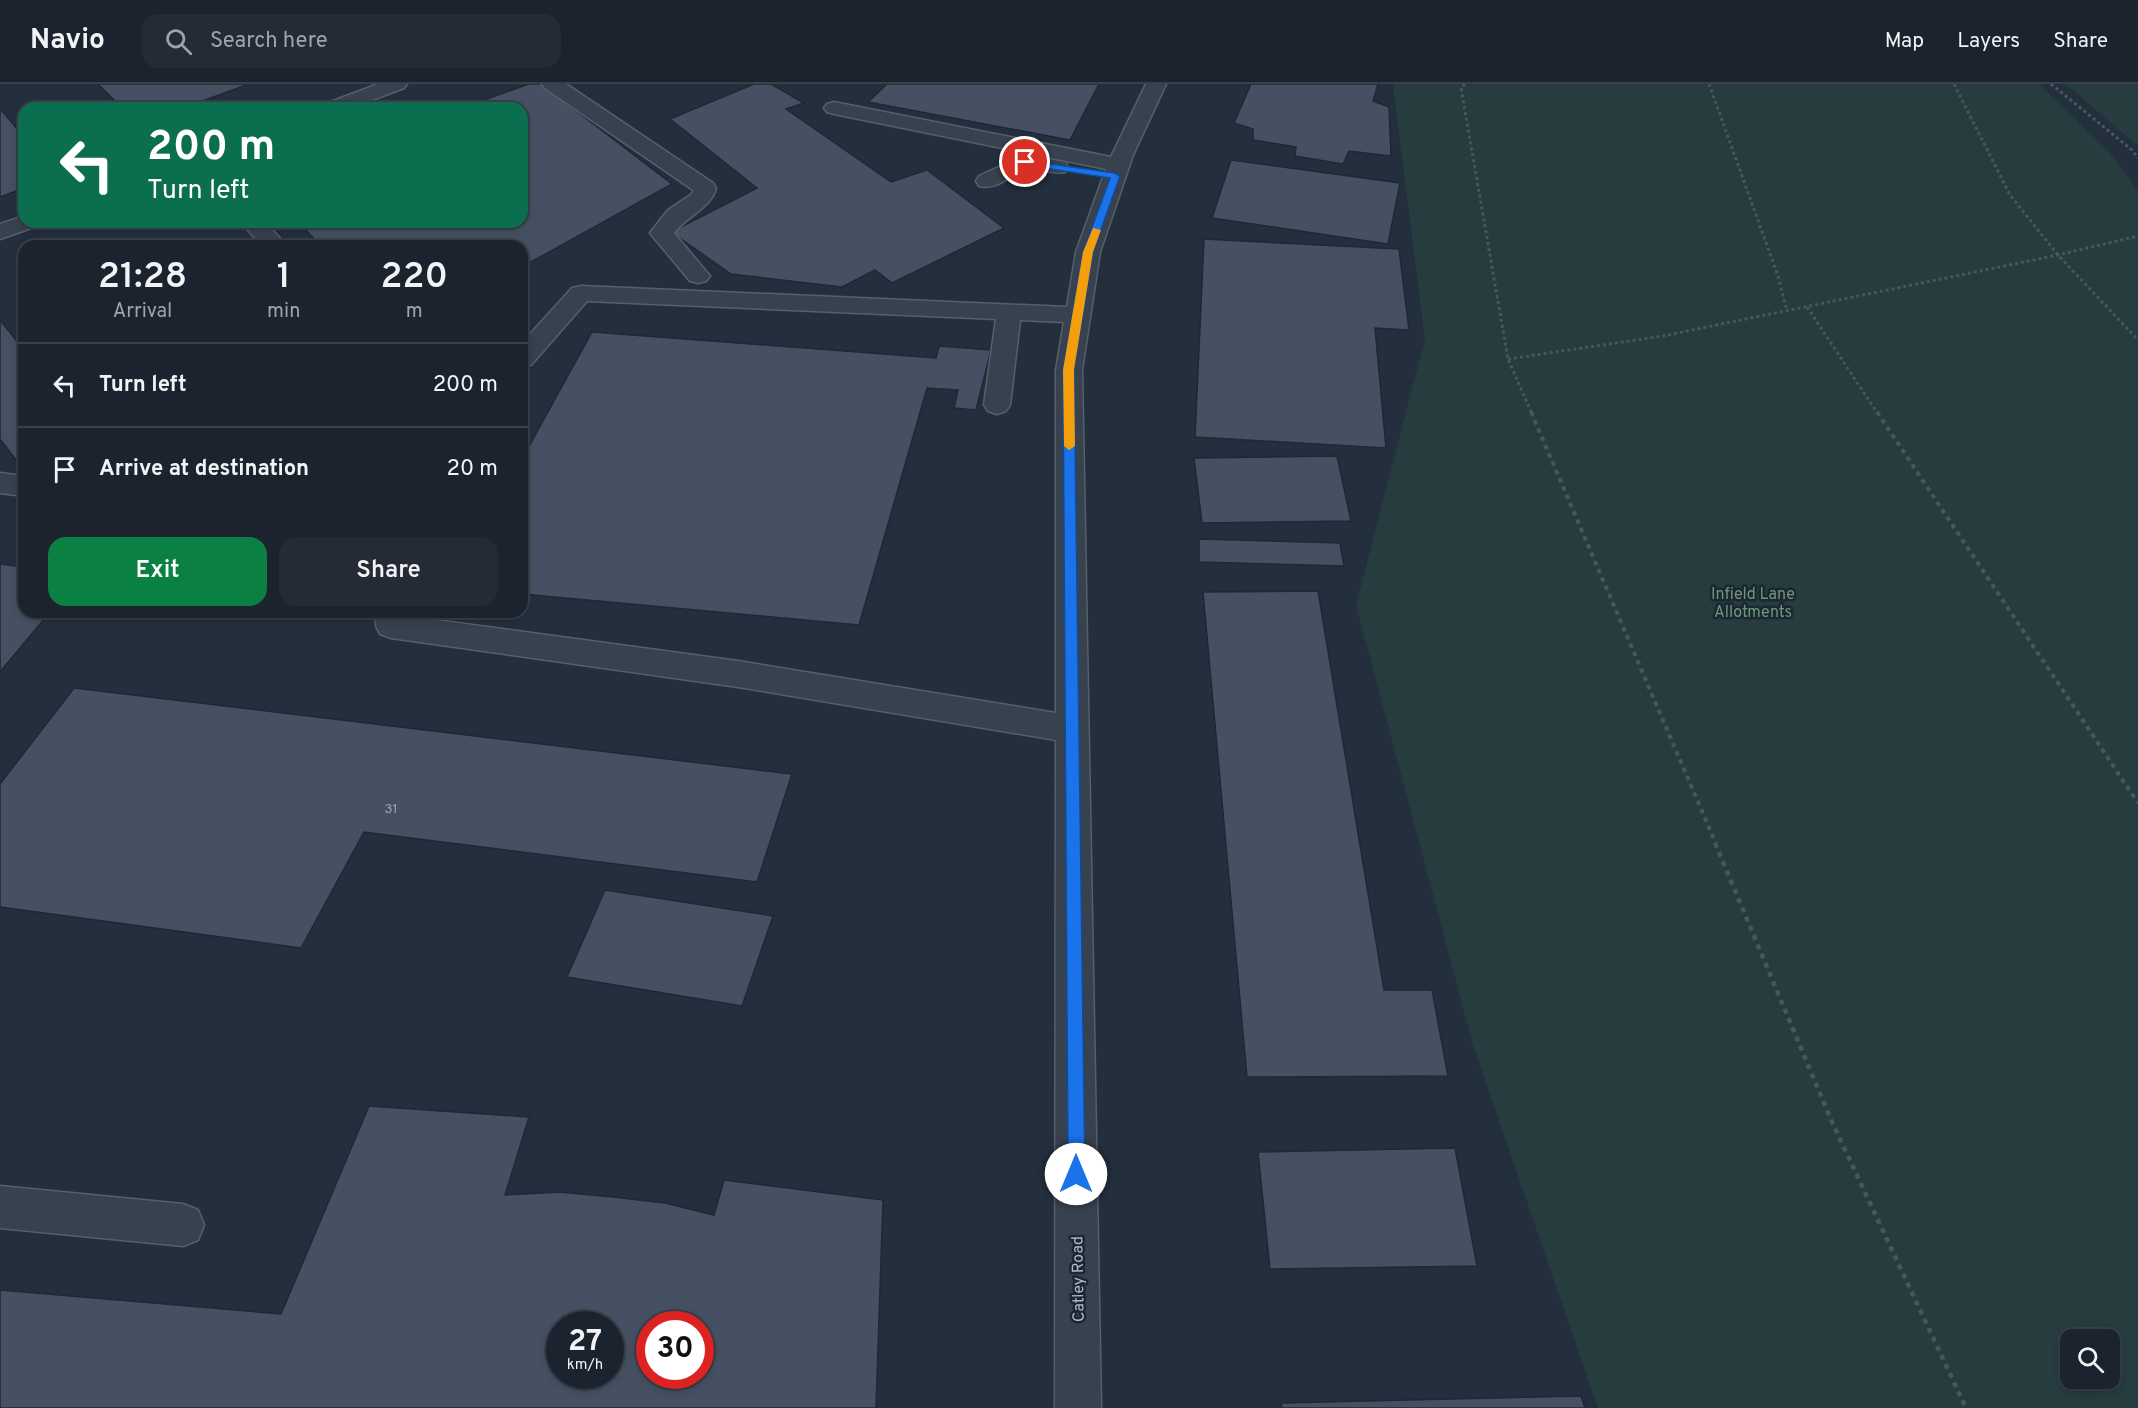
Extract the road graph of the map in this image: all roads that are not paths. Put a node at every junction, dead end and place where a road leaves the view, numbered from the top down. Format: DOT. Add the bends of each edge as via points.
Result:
graph roads {
  1 [pos="397,84"];
  2 [pos="552,84"];
  3 [pos="1156,84"];
  4 [pos="348,102"];
  5 [pos="834,108"];
  6 [pos="1117,170"];
  7 [pos="987,182"];
  8 [pos="18,225"];
  9 [pos="258,228"];
  10 [pos="0,232"];
  11 [pos="269,240"];
  12 [pos="698,276"];
  13 [pos="1009,312"];
  14 [pos="1078,315"];
  15 [pos="528,352"];
  16 [pos="997,405"];
  17 [pos="0,483"];
  18 [pos="18,485"];
  19 [pos="391,618"];
  20 [pos="1072,729"];
  21 [pos="0,1207"];
  22 [pos="183,1225"];
  23 [pos="1078,1408"];
  1 -- 4 [label="street"];
  2 -- 12 [label="street" via="705,188 703,197 676,215 662,233"];
  3 -- 6 [label="street, Catley Road"];
  5 -- 6 [label="street"];
  6 -- 7 [label="street" via="1025,162"];
  6 -- 14 [label="street, Catley Road" via="1088,252"];
  8 -- 10 [label="street"];
  9 -- 11 [label="street"];
  13 -- 14 [label="street"];
  13 -- 15 [label="street" via="580,293"];
  13 -- 16 [label="street"];
  14 -- 20 [label="street, Catley Road" via="1069,370"];
  17 -- 18 [label="street"];
  19 -- 20 [label="street" via="392,626 738,674"];
  20 -- 23 [label="street, Catley Road"];
  21 -- 22 [label="street"];
}
